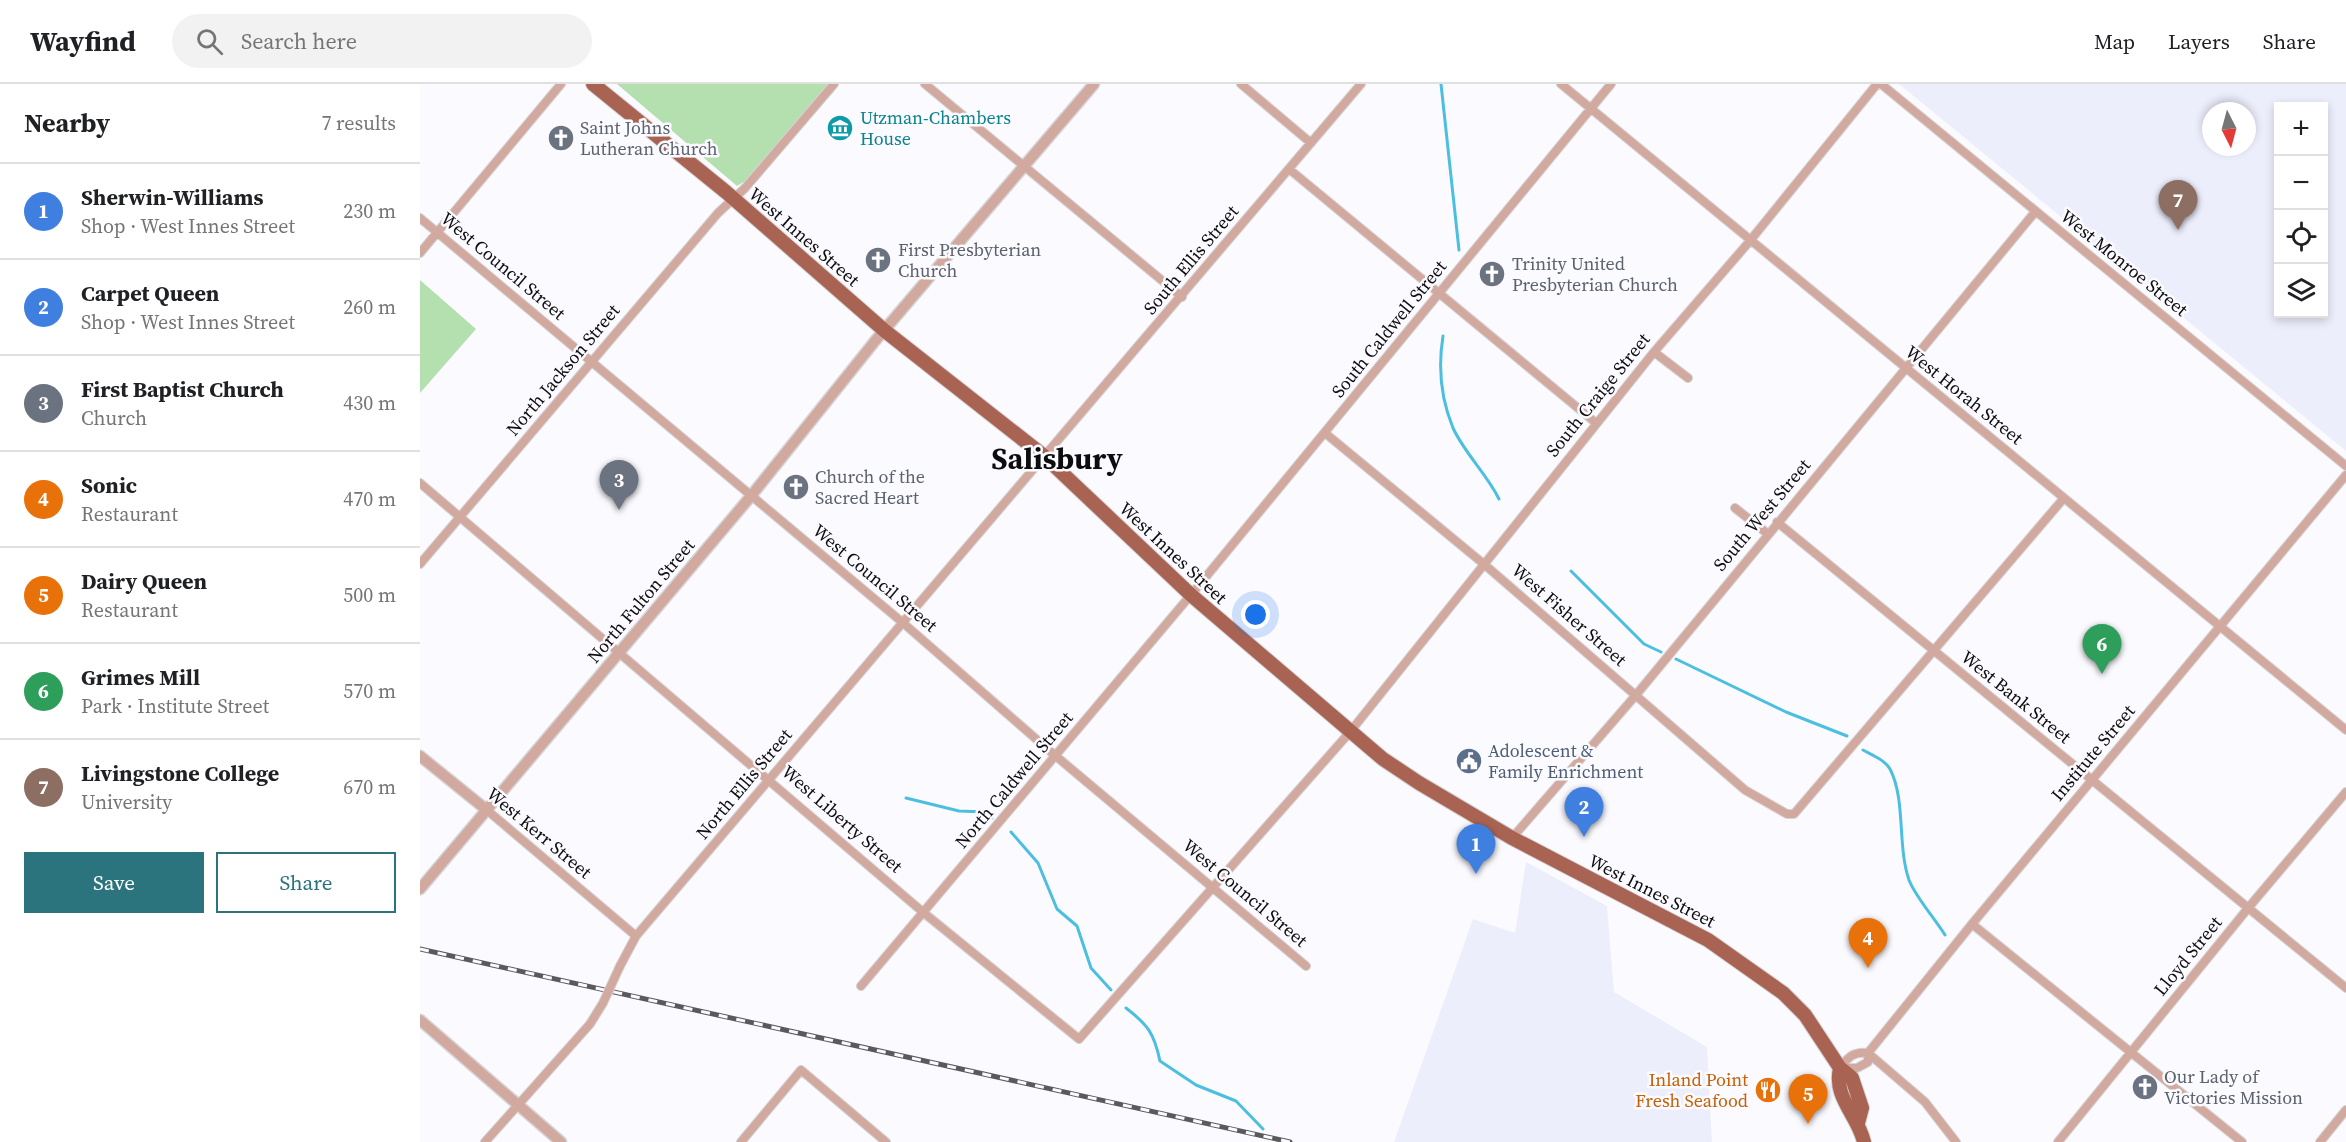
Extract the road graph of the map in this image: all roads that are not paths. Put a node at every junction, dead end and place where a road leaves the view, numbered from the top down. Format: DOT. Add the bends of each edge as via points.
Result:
graph roads {
  1 [pos="561,84"];
  2 [pos="593,84"];
  3 [pos="834,84"];
  4 [pos="925,84"];
  5 [pos="1095,84"];
  6 [pos="1241,84"];
  7 [pos="1361,84"];
  8 [pos="1561,84"];
  9 [pos="1611,84"];
  10 [pos="1879,84"];
  11 [pos="1590,109"];
  12 [pos="1311,142"];
  13 [pos="1024,166"];
  14 [pos="1289,169"];
  15 [pos="734,199"];
  16 [pos="2035,212"];
  17 [pos="420,218"];
  18 [pos="437,233"];
  19 [pos="1749,242"];
  20 [pos="420,253"];
  21 [pos="1440,292"];
  22 [pos="1182,297"];
  23 [pos="885,331"];
  24 [pos="1654,352"];
  25 [pos="592,362"];
  26 [pos="1906,369"];
  27 [pos="1688,378"];
  28 [pos="1596,423"];
  29 [pos="1325,433"];
  30 [pos="1044,456"];
  31 [pos="2346,466"];
  32 [pos="2346,475"];
  33 [pos="420,483"];
  34 [pos="751,496"];
  35 [pos="2064,498"];
  36 [pos="1735,508"];
  37 [pos="461,516"];
  38 [pos="1777,522"];
  39 [pos="1768,534"];
  40 [pos="420,564"];
  41 [pos="1485,565"];
  42 [pos="1191,595"];
  43 [pos="902,622"];
  44 [pos="2220,627"];
  45 [pos="1932,650"];
  46 [pos="620,652"];
  47 [pos="1636,695"];
  48 [pos="2346,730"];
  49 [pos="1350,732"];
  50 [pos="1055,755"];
  51 [pos="420,756"];
  52 [pos="770,779"];
  53 [pos="2092,780"];
  54 [pos="2346,792"];
  55 [pos="488,811"];
  56 [pos="1512,838"];
  57 [pos="1211,887"];
  58 [pos="420,889"];
  59 [pos="2249,907"];
  60 [pos="924,913"];
  61 [pos="1972,924"];
  62 [pos="636,936"];
  63 [pos="1306,966"];
  64 [pos="861,986"];
  65 [pos="2346,988"];
  66 [pos="420,1020"];
  67 [pos="1079,1039"];
  68 [pos="2132,1052"];
  69 [pos="1868,1053"];
  70 [pos="1840,1068"];
  71 [pos="516,1106"];
  72 [pos="2346,1110"];
  73 [pos="485,1142"];
  74 [pos="561,1142"];
  75 [pos="741,1142"];
  76 [pos="886,1142"];
  77 [pos="1863,1142"];
  78 [pos="1956,1142"];
  79 [pos="2058,1142"];
  80 [pos="2242,1142"];
  81 [pos="2320,1142"];
  1 -- 18 [label="street"];
  2 -- 15 [label="main road, West Innes Street"];
  3 -- 15 [label="street, North Jackson Street"];
  4 -- 13 [label="street"];
  5 -- 13 [label="street, North Fulton Street"];
  6 -- 12 [label="street"];
  7 -- 12 [label="street, South Ellis Street"];
  8 -- 11 [label="street, West Horah Street"];
  9 -- 11 [label="street, South Caldwell Street"];
  10 -- 16 [label="street, West Monroe Street"];
  10 -- 19 [label="street, South Craige Street"];
  11 -- 19 [label="street, West Horah Street"];
  11 -- 21 [label="street, South Caldwell Street"];
  12 -- 14 [label="street, South Ellis Street"];
  13 -- 22 [label="street"];
  13 -- 23 [label="street, North Fulton Street"];
  14 -- 21 [label="street"];
  14 -- 22 [label="street, South Ellis Street"];
  15 -- 23 [label="main road, West Innes Street"];
  15 -- 25 [label="street, North Jackson Street"];
  16 -- 26 [label="street, South West Street"];
  16 -- 31 [label="street, West Monroe Street"];
  17 -- 18 [label="street, West Council Street"];
  18 -- 20 [label="street"];
  18 -- 25 [label="street, West Council Street"];
  19 -- 24 [label="street, South Craige Street"];
  19 -- 26 [label="street, West Horah Street"];
  21 -- 28 [label="street"];
  21 -- 29 [label="street, South Caldwell Street"];
  22 -- 30 [label="street, South Ellis Street"];
  23 -- 30 [label="main road, West Innes Street"];
  23 -- 34 [label="street, North Fulton Street"];
  24 -- 27 [label="street"];
  24 -- 28 [label="street, South Craige Street"];
  25 -- 34 [label="street, West Council Street"];
  25 -- 37 [label="street, North Jackson Street"];
  26 -- 35 [label="street, West Horah Street"];
  26 -- 38 [label="street, South West Street"];
  28 -- 41 [label="street, South Craige Street"];
  29 -- 41 [label="street, West Fisher Street"];
  29 -- 42 [label="street, South Caldwell Street"];
  30 -- 42 [label="main road, West Innes Street"];
  30 -- 43 [label="street, North Ellis Street"];
  32 -- 44 [label="street, Institute Street"];
  33 -- 37 [label="street, West Liberty Street"];
  34 -- 43 [label="street, West Council Street"];
  34 -- 46 [label="street, North Fulton Street"];
  35 -- 44 [label="street, West Horah Street"];
  35 -- 45 [label="street"];
  36 -- 39 [label="street"];
  37 -- 40 [label="street, North Jackson Street"];
  37 -- 46 [label="street, West Liberty Street"];
  38 -- 39 [label="street, South West Street"];
  38 -- 45 [label="street, West Bank Street"];
  39 -- 47 [label="street, South West Street"];
  41 -- 47 [label="street, West Fisher Street"];
  41 -- 49 [label="street, South Craige Street"];
  42 -- 49 [label="main road, West Innes Street"];
  42 -- 50 [label="street, North Caldwell Street"];
  43 -- 50 [label="street, West Council Street"];
  43 -- 52 [label="street, North Ellis Street"];
  44 -- 48 [label="street, West Horah Street"];
  44 -- 53 [label="street, Institute Street"];
  45 -- 47 [label="street, West Fisher Street" via="1794,814 1745,790"];
  45 -- 53 [label="street, West Bank Street"];
  46 -- 52 [label="street, West Liberty Street"];
  46 -- 55 [label="street, North Fulton Street"];
  47 -- 56 [label="street, South West Street"];
  49 -- 56 [label="main road, West Innes Street" via="1419,783"];
  49 -- 57 [label="street, South Craige Street"];
  50 -- 57 [label="street, West Council Street"];
  50 -- 60 [label="street, North Caldwell Street"];
  51 -- 55 [label="street, West Kerr Street"];
  52 -- 60 [label="street, West Liberty Street"];
  52 -- 62 [label="street, North Ellis Street"];
  53 -- 59 [label="street, West Bank Street"];
  53 -- 61 [label="street, Institute Street"];
  54 -- 59 [label="street, Lloyd Street"];
  55 -- 58 [label="street, North Fulton Street"];
  55 -- 62 [label="street, West Kerr Street"];
  56 -- 70 [label="main road, West Innes Street" via="1708,940 1756,972 1805,1015"];
  57 -- 63 [label="street, West Council Street"];
  57 -- 67 [label="street, South Craige Street"];
  59 -- 65 [label="street, West Bank Street"];
  59 -- 68 [label="street, Lloyd Street"];
  60 -- 64 [label="street, North Caldwell Street"];
  60 -- 67 [label="street, West Liberty Street"];
  61 -- 68 [label="street"];
  61 -- 69 [label="street, Institute Street"];
  62 -- 71 [label="street, North Ellis Street, bridge" via="590,1024"];
  66 -- 71 [label="street"];
  68 -- 79 [label="street, Lloyd Street"];
  68 -- 80 [label="street"];
  69 -- 70 [label="street, Institute Street" via="1859,1052"];
  69 -- 70 [label="street, Institute Street" via="1868,1062 1857,1068"];
  69 -- 78 [label="street" via="1925,1102"];
  70 -- 77 [label="main road, West Innes Street" via="1839,1089 1858,1123"];
  71 -- 73 [label="street, North Ellis Street"];
  71 -- 74 [label="street"];
  72 -- 81 [label="street"];
  75 -- 76 [label="street" via="801,1070"];
}
